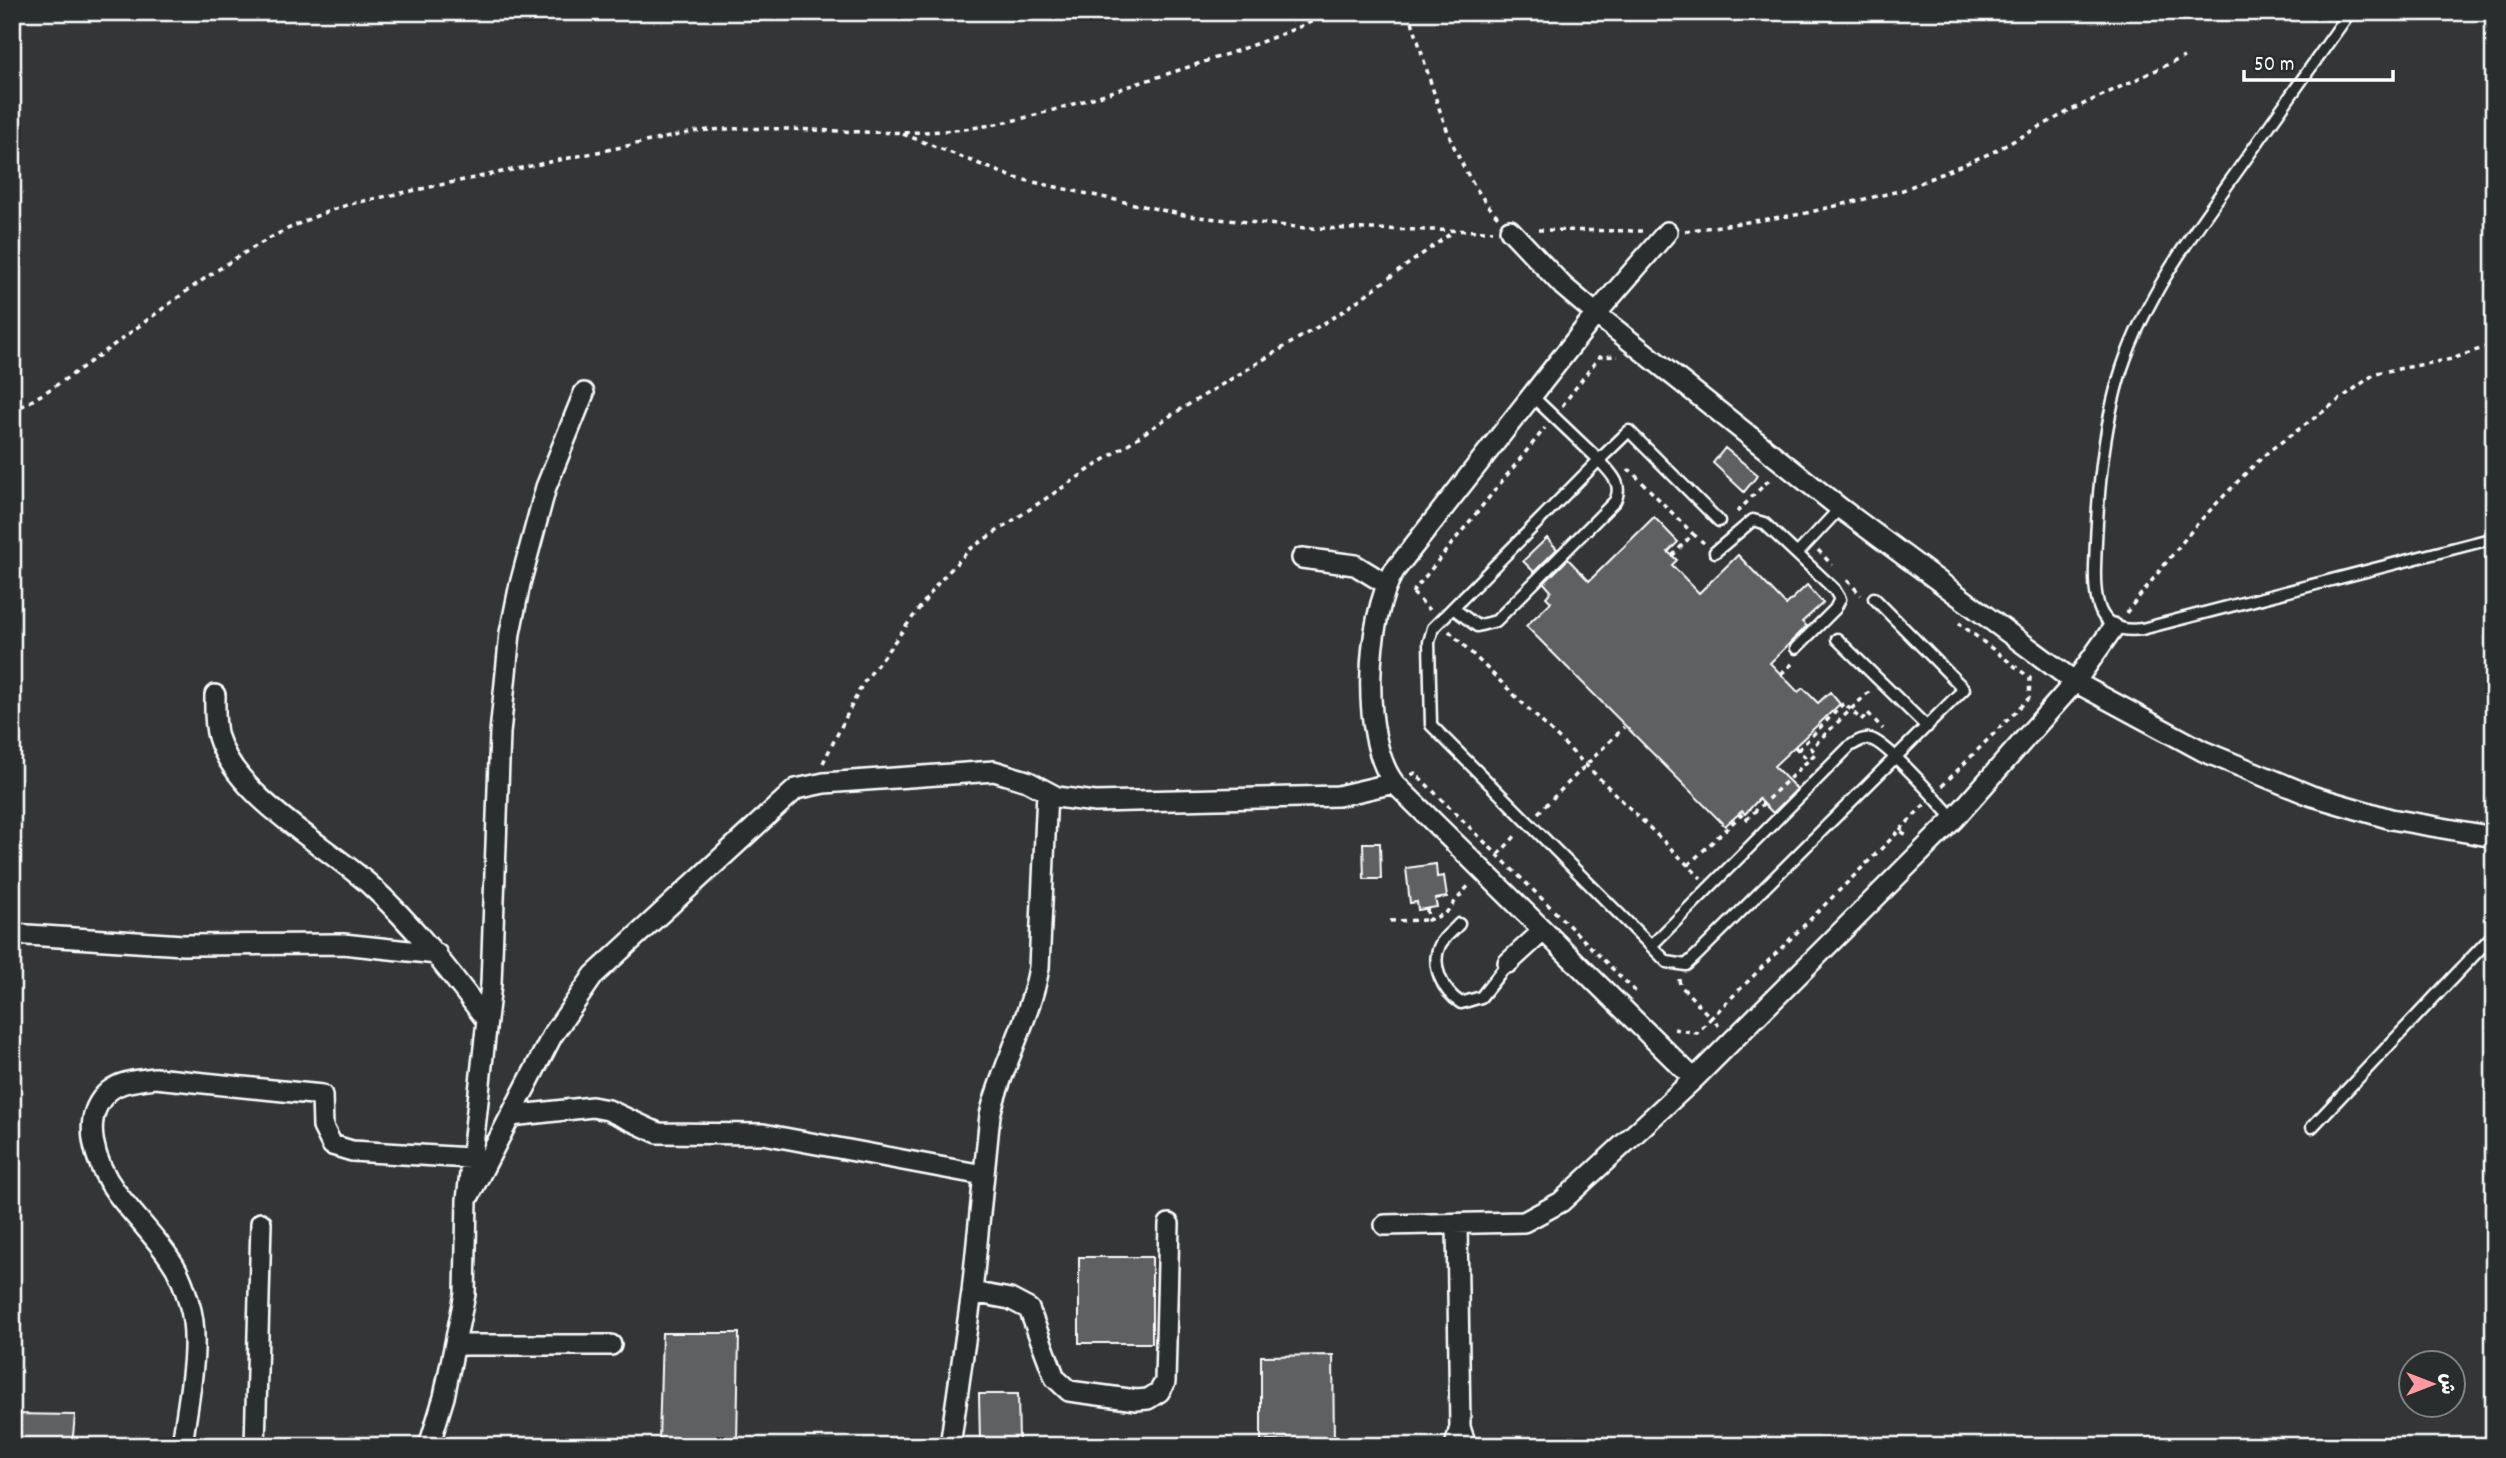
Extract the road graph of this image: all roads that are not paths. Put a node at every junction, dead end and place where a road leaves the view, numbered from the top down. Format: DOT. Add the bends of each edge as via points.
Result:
graph roads {
  1 [pos="2350,12"];
  2 [pos="1510,230"];
  3 [pos="1667,232"];
  4 [pos="1596,314"];
  5 [pos="584,393"];
  6 [pos="1532,396"];
  7 [pos="1599,460"];
  8 [pos="1840,508"];
  9 [pos="1719,521"];
  10 [pos="2494,538"];
  11 [pos="1715,552"];
  12 [pos="1797,554"];
  13 [pos="1302,558"];
  14 [pos="1386,584"];
  15 [pos="1871,595"];
  16 [pos="1453,608"];
  17 [pos="2113,628"];
  18 [pos="1837,639"];
  19 [pos="1797,648"];
  20 [pos="2075,682"];
  21 [pos="215,695"];
  22 [pos="1927,727"];
  23 [pos="1895,758"];
  24 [pos="1394,783"];
  25 [pos="1047,792"];
  26 [pos="1954,819"];
  27 [pos="2486,836"];
  28 [pos="2494,853"];
  29 [pos="1459,924"];
  30 [pos="1543,931"];
  31 [pos="12,934"];
  32 [pos="2494,934"];
  33 [pos="1651,946"];
  34 [pos="437,954"];
  35 [pos="1508,963"];
  36 [pos="487,1021"];
  37 [pos="1694,1079"];
  38 [pos="510,1116"];
  39 [pos="2312,1127"];
  40 [pos="470,1158"];
  41 [pos="983,1175"];
  42 [pos="467,1200"];
  43 [pos="261,1223"];
  44 [pos="1169,1224"];
  45 [pos="1457,1224"];
  46 [pos="1385,1225"];
  47 [pos="972,1292"];
  48 [pos="456,1345"];
  49 [pos="611,1345"];
  50 [pos="1460,1439"];
  51 [pos="182,1446"];
  52 [pos="255,1446"];
  53 [pos="429,1446"];
  54 [pos="950,1446"];
  1 -- 17 [label="lane" via="2173,262 2134,337 2113,402 2096,539 2095,590 2104,618"];
  2 -- 4 [label="street"];
  3 -- 4 [label="street"];
  4 -- 6 [label="street"];
  4 -- 8 [label="street"];
  5 -- 36 [label="street" via="546,486 510,633 500,733"];
  6 -- 7 [label="lane"];
  6 -- 14 [label="street"];
  7 -- 9 [label="lane" via="1629,431"];
  7 -- 16 [label="lane"];
  7 -- 16 [label="lane" via="1618,481 1615,501 1496,621 1477,626"];
  8 -- 12 [label="lane"];
  8 -- 20 [label="street"];
  10 -- 17 [label="lane" via="2152,627"];
  11 -- 12 [label="lane" via="1753,520 1764,523"];
  12 -- 19 [label="lane" via="1840,599"];
  13 -- 14 [label="street" via="1355,565"];
  14 -- 24 [label="street" via="1373,641 1372,703 1379,758"];
  15 -- 22 [label="lane" via="1964,689"];
  16 -- 33 [label="lane" via="1433,628 1429,642 1432,725"];
  17 -- 20 [label="street"];
  18 -- 22 [label="lane"];
  20 -- 26 [label="street"];
  20 -- 27 [label="street" via="2203,751 2312,796 2391,819"];
  21 -- 34 [label="street" via="219,739 240,776 369,884"];
  22 -- 23 [label="lane"];
  23 -- 26 [label="lane"];
  23 -- 33 [label="lane" via="1874,739 1862,739"];
  23 -- 33 [label="lane" via="1686,965 1667,962"];
  24 -- 25 [label="street" via="1338,796 1095,802 1068,800"];
  24 -- 30 [label="street"];
  25 -- 38 [label="street" via="994,771 796,789 594,975 552,1035"];
  25 -- 41 [label="street" via="1039,968 1027,1013 996,1088"];
  26 -- 37 [label="street"];
  27 -- 28 [label="street"];
  29 -- 35 [label="lane" via="1440,945 1438,957 1444,988 1452,998 1461,1003 1481,997"];
  30 -- 35 [label="street"];
  30 -- 37 [label="street"];
  31 -- 34 [label="street" via="183,945 343,944"];
  32 -- 39 [label="lane"];
  34 -- 36 [label="street"];
  36 -- 40 [label="street"];
  37 -- 45 [label="street" via="1580,1185 1542,1213 1524,1222"];
  38 -- 41 [label="street" via="592,1107 658,1133 763,1134"];
  38 -- 42 [label="street"];
  40 -- 42 [label="street"];
  40 -- 51 [label="street" via="352,1151 332,1145 323,1127 322,1095 155,1078 110,1090 96,1108 91,1127 101,1166 115,1191 171,1260 190,1305 194,1329"];
  41 -- 47 [label="street"];
  42 -- 48 [label="street" via="465,1294"];
  43 -- 52 [label="street"];
  44 -- 47 [label="street" via="1165,1382 1148,1399 1061,1386 1029,1309 1010,1298"];
  45 -- 46 [label="street"];
  45 -- 50 [label="street"];
  47 -- 54 [label="street"];
  48 -- 49 [label="street"];
  48 -- 53 [label="street"];
}
